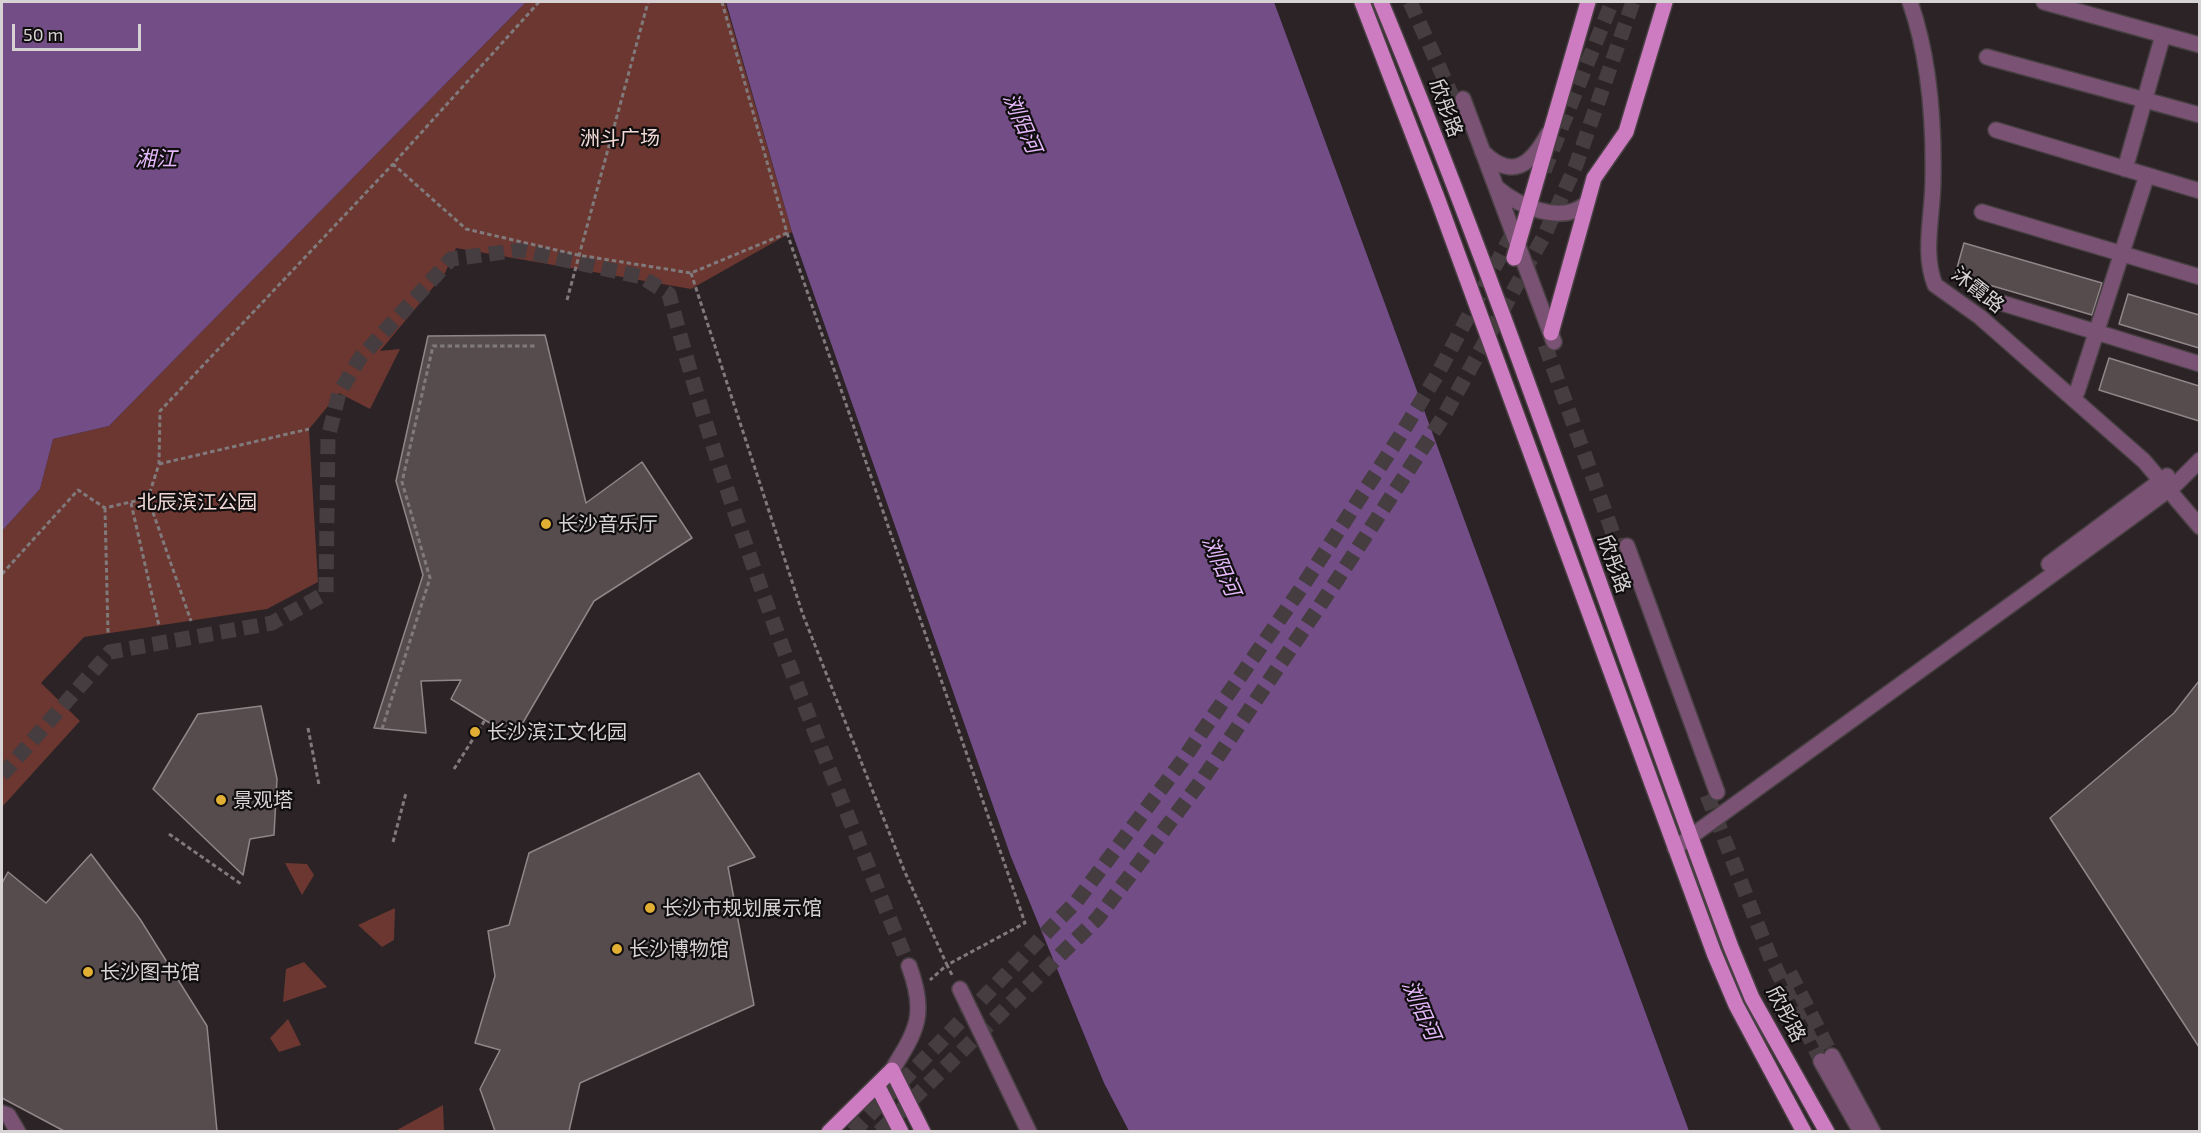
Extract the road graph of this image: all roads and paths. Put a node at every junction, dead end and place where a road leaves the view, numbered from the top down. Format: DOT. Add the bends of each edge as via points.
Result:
graph roads {
  1 [pos="539,2"];
  2 [pos="648,2"];
  3 [pos="722,2"];
  4 [pos="1362,2"];
  5 [pos="1381,2"];
  6 [pos="1588,2"];
  7 [pos="1665,2"];
  8 [pos="1910,2"];
  9 [pos="1918,2"];
  10 [pos="2044,2"];
  11 [pos="2086,7"];
  12 [pos="2163,35"];
  13 [pos="2199,45"];
  14 [pos="1987,57"];
  15 [pos="2145,100"];
  16 [pos="1460,103"];
  17 [pos="2199,115"];
  18 [pos="1551,128"];
  19 [pos="1996,130"];
  20 [pos="1480,157"];
  21 [pos="393,164"];
  22 [pos="2125,169"];
  23 [pos="2147,175"];
  24 [pos="1496,186"];
  25 [pos="2199,191"];
  26 [pos="1586,204"];
  27 [pos="1529,206"];
  28 [pos="1982,212"];
  29 [pos="787,233"];
  30 [pos="1515,252"];
  31 [pos="2123,254"];
  32 [pos="578,255"];
  33 [pos="691,273"];
  34 [pos="2199,277"];
  35 [pos="567,300"];
  36 [pos="1992,300"];
  37 [pos="2098,333"];
  38 [pos="1550,340"];
  39 [pos="537,346"];
  40 [pos="2199,364"];
  41 [pos="2077,392"];
  42 [pos="309,429"];
  43 [pos="2199,460"];
  44 [pos="159,464"];
  45 [pos="2168,483"];
  46 [pos="148,498"];
  47 [pos="131,503"];
  48 [pos="105,508"];
  49 [pos="2199,514"];
  50 [pos="2199,527"];
  51 [pos="1623,548"];
  52 [pos="2,574"];
  53 [pos="191,621"];
  54 [pos="159,626"];
  55 [pos="108,633"];
  56 [pos="485,720"];
  57 [pos="308,728"];
  58 [pos="382,729"];
  59 [pos="454,769"];
  60 [pos="319,785"];
  61 [pos="406,793"];
  62 [pos="1712,794"];
  63 [pos="1688,832"];
  64 [pos="169,834"];
  65 [pos="393,842"];
  66 [pos="1673,843"];
  67 [pos="241,884"];
  68 [pos="946,964"];
  69 [pos="909,966"];
  70 [pos="960,989"];
  71 [pos="918,991"];
  72 [pos="892,1070"];
  73 [pos="878,1084"];
  74 [pos="2,1113"];
  75 [pos="916,1128"];
  76 [pos="18,1131"];
  77 [pos="829,1131"];
  78 [pos="901,1131"];
  79 [pos="1029,1131"];
  80 [pos="1804,1131"];
  81 [pos="1827,1131"];
  82 [pos="1861,1131"];
  83 [pos="1873,1131"];
  1 -- 21 [label="path"];
  2 -- 32 [label="path"];
  3 -- 29 [label="path"];
  4 -- 66 [label="main road, 欣彤路"];
  5 -- 63 [label="main road, 欣彤路" via="1520,369"];
  6 -- 18 [label="main road"];
  7 -- 26 [label="main road" via="1626,132 1594,178"];
  8 -- 45 [label="street, 沐霞路" via="1923,56 1931,120 1929,261 1935,285 1980,317"];
  9 -- 41 [label="street, 沐霞路" via="1941,116 1943,180 1936,242 1938,274 1944,284 1984,311"];
  10 -- 11 [label="street"];
  11 -- 12 [label="street"];
  12 -- 13 [label="street"];
  12 -- 15 [label="street"];
  14 -- 15 [label="street"];
  15 -- 17 [label="street"];
  15 -- 22 [label="street"];
  16 -- 20 [label="street"];
  18 -- 20 [label="street" via="1524,164 1513,168"];
  18 -- 27 [label="main road"];
  19 -- 22 [label="street"];
  20 -- 24 [label="street"];
  20 -- 30 [label="street"];
  21 -- 32 [label="path" via="466,229"];
  21 -- 44 [label="path" via="160,411"];
  22 -- 23 [label="street"];
  23 -- 25 [label="street"];
  23 -- 31 [label="street"];
  24 -- 27 [label="street" via="1508,197"];
  24 -- 30 [label="street"];
  26 -- 27 [label="street" via="1571,214"];
  26 -- 38 [label="main road"];
  27 -- 30 [label="main road"];
  28 -- 31 [label="street"];
  29 -- 33 [label="path"];
  29 -- 68 [label="path" via="1025,923"];
  30 -- 38 [label="street"];
  31 -- 34 [label="street"];
  31 -- 37 [label="street"];
  32 -- 33 [label="path"];
  32 -- 35 [label="path"];
  33 -- 68 [label="path" via="803,615 904,870"];
  36 -- 37 [label="street"];
  37 -- 40 [label="street"];
  37 -- 41 [label="street"];
  39 -- 58 [label="path" via="433,345 402,482 430,578"];
  41 -- 45 [label="street, 沐霞路"];
  42 -- 44 [label="path"];
  43 -- 45 [label="street"];
  44 -- 46 [label="path"];
  45 -- 49 [label="street, 沐霞路"];
  45 -- 50 [label="street, 沐霞路"];
  45 -- 63 [label="street"];
  46 -- 47 [label="path"];
  46 -- 53 [label="path"];
  47 -- 48 [label="path"];
  47 -- 54 [label="path"];
  48 -- 52 [label="path" via="78,490"];
  48 -- 55 [label="path"];
  51 -- 62 [label="street"];
  56 -- 59 [label="path"];
  57 -- 60 [label="path"];
  61 -- 65 [label="path"];
  63 -- 66 [label="street"];
  63 -- 81 [label="main road, 欣彤路" via="1752,998"];
  64 -- 67 [label="path"];
  66 -- 80 [label="main road, 欣彤路" via="1736,1005"];
  68 -- 70 [label="path"];
  68 -- 71 [label="path"];
  69 -- 71 [label="street"];
  70 -- 79 [label="street"];
  71 -- 72 [label="street" via="916,1031"];
  72 -- 73 [label="main road"];
  72 -- 75 [label="main road"];
  73 -- 77 [label="main road"];
  73 -- 78 [label="main road"];
  74 -- 76 [label="street" via="8,1115"];
  82 -- 83 [label="street" via="1827,1058"];
}
